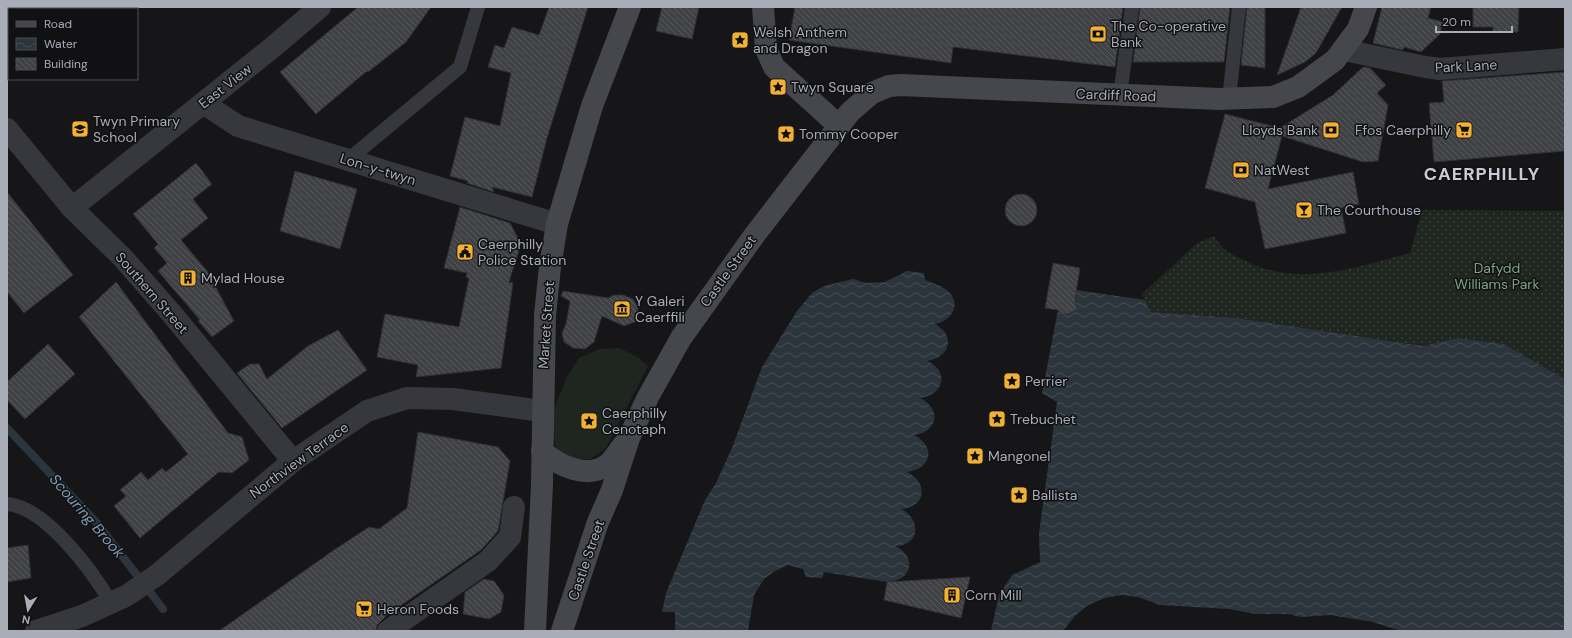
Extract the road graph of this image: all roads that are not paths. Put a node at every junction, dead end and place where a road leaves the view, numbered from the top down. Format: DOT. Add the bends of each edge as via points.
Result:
graph roads {
  1 [pos="320,7"];
  2 [pos="478,7"];
  3 [pos="630,7"];
  4 [pos="763,7"];
  5 [pos="1132,7"];
  6 [pos="1239,7"];
  7 [pos="1366,7"];
  8 [pos="1344,50"];
  9 [pos="1565,58"];
  10 [pos="1120,94"];
  11 [pos="1229,99"];
  12 [pos="203,103"];
  13 [pos="838,125"];
  14 [pos="7,129"];
  15 [pos="348,160"];
  16 [pos="72,208"];
  17 [pos="558,224"];
  18 [pos="542,411"];
  19 [pos="629,438"];
  20 [pos="542,451"];
  21 [pos="292,461"];
  22 [pos="7,504"];
  23 [pos="514,507"];
  24 [pos="118,600"];
  25 [pos="36,631"];
  26 [pos="388,631"];
  27 [pos="535,631"];
  28 [pos="562,631"];
  1 -- 12 [label="street, East View"];
  2 -- 15 [label="lane" via="460,67"];
  3 -- 17 [label="main road, Market Street" via="592,106"];
  4 -- 13 [label="main road" via="766,49 774,66"];
  5 -- 10 [label="lane"];
  6 -- 11 [label="lane"];
  7 -- 8 [label="main road, Cardiff Road" via="1358,29"];
  8 -- 9 [label="street, Park Lane" via="1425,68"];
  8 -- 11 [label="main road, Cardiff Road" via="1324,69 1286,94 1260,99"];
  10 -- 11 [label="main road, Cardiff Road"];
  10 -- 13 [label="main road, Cardiff Road" via="918,85 889,86 862,100"];
  12 -- 15 [label="street, Lon-y-twyn" via="238,126"];
  12 -- 16 [label="street, East View"];
  13 -- 19 [label="main road, Castle Street" via="685,332 656,381"];
  14 -- 16 [label="street, Southern Street"];
  15 -- 17 [label="street, Lon-y-twyn"];
  16 -- 21 [label="street, Southern Street" via="123,258"];
  17 -- 18 [label="main road, Market Street" via="545,315"];
  18 -- 20 [label="main road, Market Street"];
  18 -- 21 [label="street, Northview Terrace" via="453,399 407,398 367,410"];
  19 -- 20 [label="main road" via="608,464 591,472 561,465"];
  19 -- 28 [label="main road, Castle Street"];
  20 -- 27 [label="main road, Market Street"];
  21 -- 24 [label="street, Northview Terrace" via="157,575"];
  22 -- 24 [label="lane" via="24,508 48,524"];
  23 -- 26 [label="street" via="510,537 488,561"];
  24 -- 25 [label="street, Northview Terrace" via="82,616"];
}
